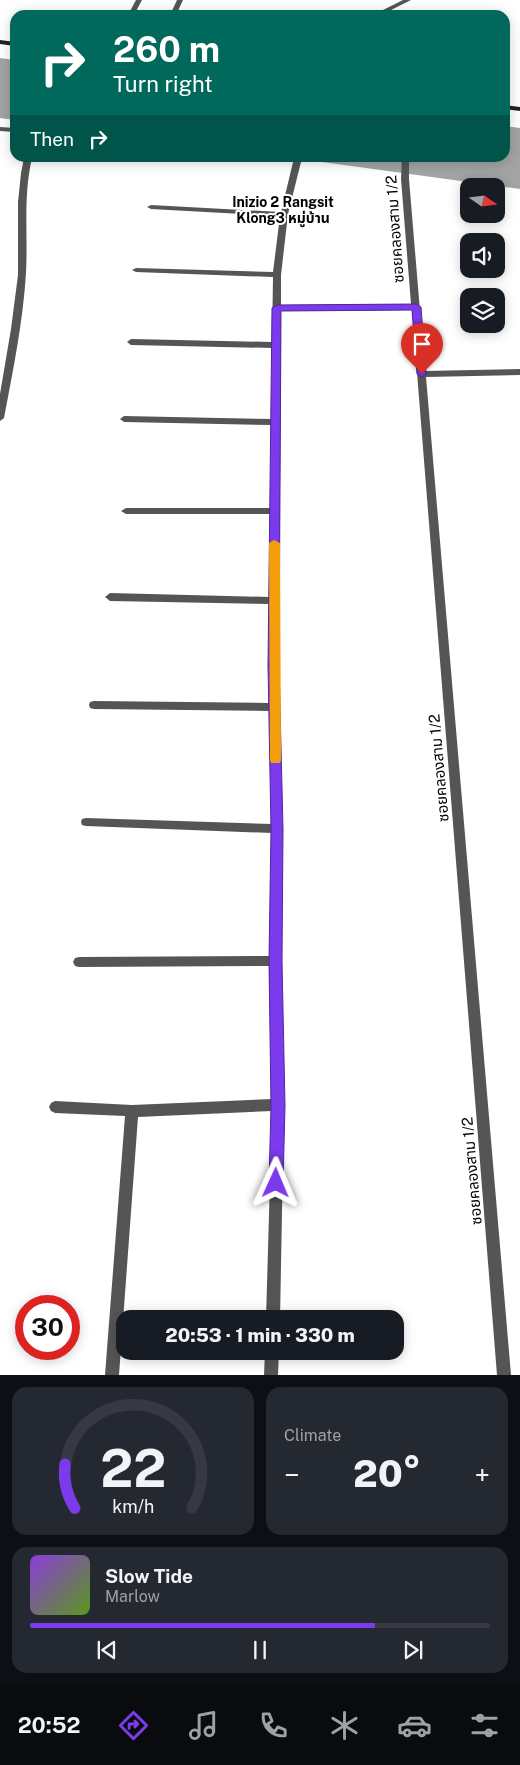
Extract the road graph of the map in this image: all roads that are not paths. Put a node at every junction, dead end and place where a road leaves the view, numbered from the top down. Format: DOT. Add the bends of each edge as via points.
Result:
graph roads {
  1 [pos="408,0"];
  2 [pos="387,10"];
  3 [pos="27,162"];
  4 [pos="296,162"];
  5 [pos="406,162"];
  6 [pos="151,208"];
  7 [pos="284,214"];
  8 [pos="136,270"];
  9 [pos="277,275"];
  10 [pos="416,307"];
  11 [pos="277,308"];
  12 [pos="131,342"];
  13 [pos="276,345"];
  14 [pos="520,372"];
  15 [pos="422,374"];
  16 [pos="0,418"];
  17 [pos="124,419"];
  18 [pos="276,422"];
  19 [pos="126,511"];
  20 [pos="275,511"];
  21 [pos="110,598"];
  22 [pos="274,602"];
  23 [pos="94,705"];
  24 [pos="274,707"];
  25 [pos="86,822"];
  26 [pos="277,829"];
  27 [pos="276,961"];
  28 [pos="79,962"];
  29 [pos="278,1106"];
  30 [pos="55,1107"];
  31 [pos="132,1111"];
  32 [pos="273,1310"];
  33 [pos="272,1360"];
  34 [pos="112,1375"];
  35 [pos="271,1375"];
  36 [pos="504,1375"];
  1 -- 2 [label="street"];
  3 -- 16 [label="street" via="21,202 19,308"];
  4 -- 7 [label="street"];
  5 -- 10 [label="street, ซอยคลองสาม 1/2"];
  6 -- 7 [label="street"];
  7 -- 9 [label="street"];
  8 -- 9 [label="street"];
  9 -- 11 [label="street"];
  10 -- 11 [label="street"];
  10 -- 15 [label="street, ซอยคลองสาม 1/2"];
  11 -- 13 [label="street"];
  12 -- 13 [label="street"];
  13 -- 18 [label="street"];
  14 -- 15 [label="street"];
  15 -- 36 [label="street, ซอยคลองสาม 1/2"];
  17 -- 18 [label="street"];
  18 -- 20 [label="street"];
  19 -- 20 [label="street"];
  20 -- 22 [label="street"];
  21 -- 22 [label="street"];
  22 -- 24 [label="street"];
  23 -- 24 [label="street"];
  24 -- 26 [label="street"];
  25 -- 26 [label="street"];
  26 -- 27 [label="street"];
  27 -- 28 [label="street"];
  27 -- 29 [label="street"];
  29 -- 31 [label="street"];
  29 -- 32 [label="street"];
  30 -- 31 [label="street"];
  31 -- 34 [label="street"];
  33 -- 35 [label="street"];
}
